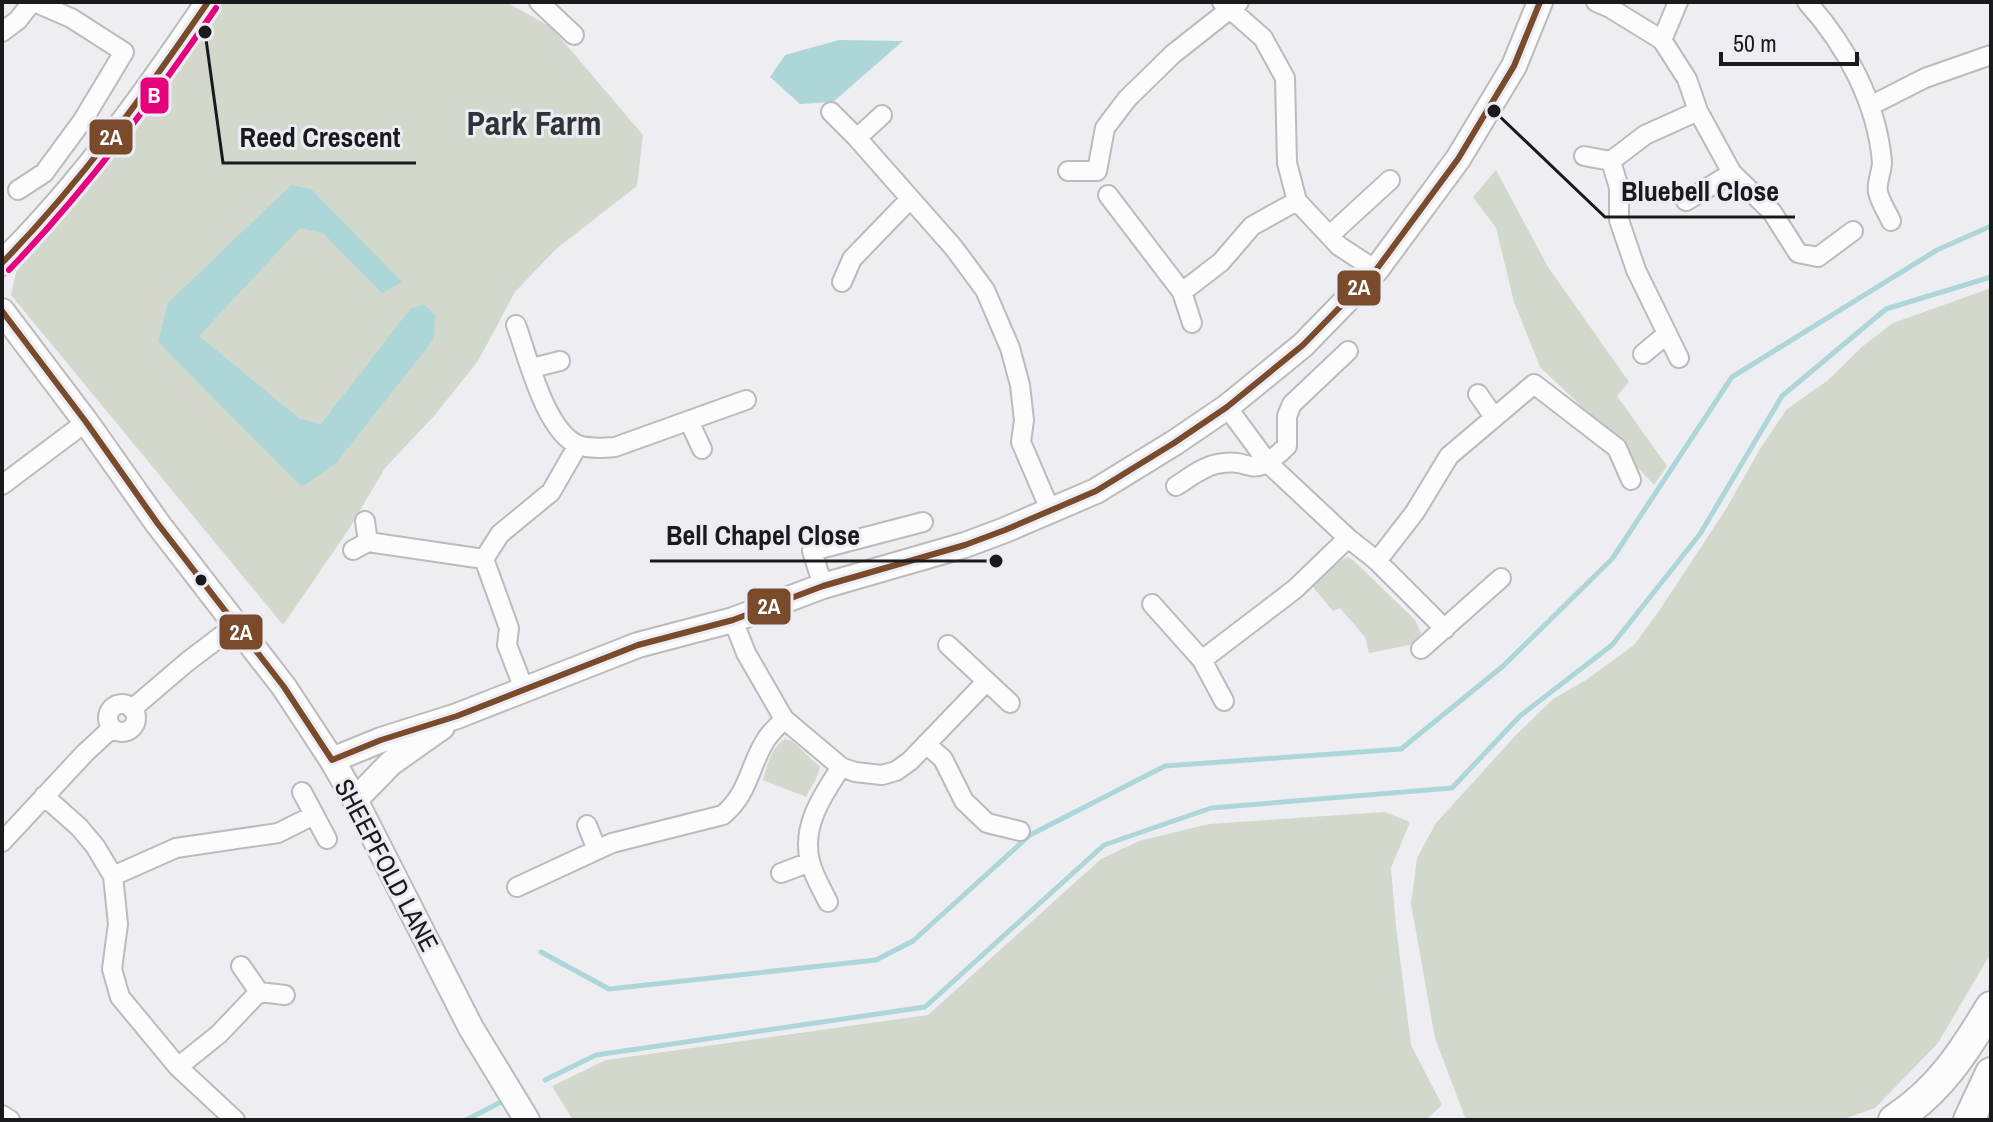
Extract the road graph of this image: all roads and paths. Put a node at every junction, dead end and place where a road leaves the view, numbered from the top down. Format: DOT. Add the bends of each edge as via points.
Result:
graph roads {
  1 [pos="33,2"];
  2 [pos="208,2"];
  3 [pos="1540,2"];
  4 [pos="1596,2"];
  5 [pos="1678,2"];
  6 [pos="1807,2"];
  7 [pos="546,4"];
  8 [pos="1230,5"];
  9 [pos="2,32"];
  10 [pos="574,35"];
  11 [pos="1662,40"];
  12 [pos="1991,55"];
  13 [pos="1870,106"];
  14 [pos="1698,111"];
  15 [pos="831,112"];
  16 [pos="882,115"];
  17 [pos="857,138"];
  18 [pos="1584,156"];
  19 [pos="1611,161"];
  20 [pos="1068,171"];
  21 [pos="1732,173"];
  22 [pos="1390,180"];
  23 [pos="18,190"];
  24 [pos="1108,195"];
  25 [pos="909,200"];
  26 [pos="1297,201"];
  27 [pos="1686,201"];
  28 [pos="1891,221"];
  29 [pos="1853,231"];
  30 [pos="1330,235"];
  31 [pos="2,263"];
  32 [pos="1376,270"];
  33 [pos="842,282"];
  34 [pos="1182,292"];
  35 [pos="2,311"];
  36 [pos="1192,323"];
  37 [pos="516,325"];
  38 [pos="1667,334"];
  39 [pos="1348,351"];
  40 [pos="1643,354"];
  41 [pos="1679,358"];
  42 [pos="560,361"];
  43 [pos="532,368"];
  44 [pos="1478,394"];
  45 [pos="746,400"];
  46 [pos="1227,407"];
  47 [pos="1494,417"];
  48 [pos="689,421"];
  49 [pos="86,422"];
  50 [pos="578,445"];
  51 [pos="702,449"];
  52 [pos="1269,464"];
  53 [pos="1631,480"];
  54 [pos="2,485"];
  55 [pos="1176,486"];
  56 [pos="1051,512"];
  57 [pos="365,521"];
  58 [pos="923,522"];
  59 [pos="1348,538"];
  60 [pos="484,559"];
  61 [pos="1377,561"];
  62 [pos="1501,578"];
  63 [pos="823,586"];
  64 [pos="1152,604"];
  65 [pos="733,620"];
  66 [pos="237,624"];
  67 [pos="1445,629"];
  68 [pos="948,645"];
  69 [pos="1421,649"];
  70 [pos="1202,660"];
  71 [pos="986,682"];
  72 [pos="524,689"];
  73 [pos="1224,701"];
  74 [pos="1010,703"];
  75 [pos="457,716"];
  76 [pos="784,719"];
  77 [pos="926,744"];
  78 [pos="332,760"];
  79 [pos="841,767"];
  80 [pos="302,792"];
  81 [pos="44,796"];
  82 [pos="355,800"];
  83 [pos="314,815"];
  84 [pos="587,825"];
  85 [pos="1020,831"];
  86 [pos="327,839"];
  87 [pos="2,842"];
  88 [pos="597,850"];
  89 [pos="810,862"];
  90 [pos="781,873"];
  91 [pos="113,876"];
  92 [pos="517,887"];
  93 [pos="828,902"];
  94 [pos="241,966"];
  95 [pos="259,992"];
  96 [pos="285,995"];
  97 [pos="1991,1007"];
  98 [pos="178,1067"];
  99 [pos="1991,1073"];
  100 [pos="2,1115"];
  101 [pos="10,1120"];
  102 [pos="235,1120"];
  103 [pos="527,1120"];
  104 [pos="1894,1120"];
  105 [pos="1969,1120"];
  1 -- 9 [label="street"];
  1 -- 23 [label="street" via="71,18 124,52 44,173"];
  2 -- 31 [label="street" via="113,138"];
  3 -- 32 [label="street" via="1514,66 1458,159"];
  4 -- 11 [label="street"];
  5 -- 11 [label="street"];
  6 -- 13 [label="street" via="1843,50"];
  7 -- 10 [label="street"];
  8 -- 20 [label="street" via="1127,99 1105,128 1097,171"];
  8 -- 26 [label="street" via="1263,38 1285,78 1287,163"];
  11 -- 14 [label="street" via="1687,79"];
  12 -- 13 [label="street" via="1925,78"];
  13 -- 28 [label="street" via="1882,164 1877,191"];
  14 -- 19 [label="street" via="1645,135"];
  14 -- 21 [label="street"];
  15 -- 17 [label="street"];
  16 -- 17 [label="street"];
  17 -- 25 [label="street"];
  18 -- 19 [label="street"];
  19 -- 38 [label="street" via="1619,188 1619,220"];
  21 -- 27 [label="street"];
  21 -- 29 [label="street" via="1772,212 1798,253 1818,257"];
  22 -- 30 [label="street"];
  24 -- 34 [label="street"];
  25 -- 33 [label="street" via="852,259"];
  25 -- 56 [label="street" via="965,261 1000,319 1020,385 1021,442"];
  26 -- 30 [label="street"];
  26 -- 34 [label="street" via="1252,226 1221,262"];
  30 -- 32 [label="street"];
  32 -- 46 [label="street" via="1303,345"];
  34 -- 36 [label="street"];
  35 -- 49 [label="street, SHEEPFOLD LANE"];
  37 -- 43 [label="street"];
  38 -- 40 [label="street"];
  38 -- 41 [label="street"];
  39 -- 52 [label="street" via="1292,404 1287,446"];
  42 -- 43 [label="street"];
  43 -- 50 [label="street" via="551,418 562,435"];
  44 -- 47 [label="street"];
  45 -- 48 [label="street"];
  46 -- 52 [label="street"];
  46 -- 56 [label="street" via="1096,491"];
  47 -- 53 [label="street" via="1534,384 1617,448"];
  47 -- 61 [label="street" via="1449,456"];
  48 -- 50 [label="street" via="615,447"];
  48 -- 51 [label="street"];
  49 -- 54 [label="street"];
  49 -- 66 [label="street, SHEEPFOLD LANE"];
  50 -- 60 [label="street" via="551,492 500,534"];
  52 -- 55 [label="street" via="1217,464"];
  52 -- 59 [label="street"];
  56 -- 63 [label="street" via="965,545"];
  57 -- 60 [label="street" via="361,546"];
  58 -- 63 [label="street" via="812,551"];
  59 -- 61 [label="street"];
  59 -- 70 [label="street" via="1295,589"];
  60 -- 72 [label="street"];
  61 -- 67 [label="street"];
  62 -- 67 [label="street"];
  63 -- 65 [label="street"];
  64 -- 70 [label="street"];
  65 -- 72 [label="street" via="638,645"];
  65 -- 76 [label="street"];
  66 -- 78 [label="street, SHEEPFOLD LANE"];
  66 -- 81 [label="street" via="132,709 115,707 109,719 112,728"];
  67 -- 69 [label="street"];
  68 -- 71 [label="street"];
  70 -- 73 [label="street"];
  71 -- 74 [label="street"];
  71 -- 77 [label="street"];
  72 -- 75 [label="street"];
  75 -- 78 [label="street"];
  75 -- 82 [label="street" via="391,763"];
  76 -- 79 [label="street"];
  76 -- 88 [label="street" via="767,738 744,792 723,815"];
  77 -- 79 [label="street" via="896,771 882,775"];
  77 -- 85 [label="street" via="943,759 964,801 987,823"];
  78 -- 82 [label="street, SHEEPFOLD LANE"];
  79 -- 89 [label="street" via="815,811 808,839"];
  80 -- 83 [label="street"];
  81 -- 87 [label="street"];
  81 -- 91 [label="street" via="87,837"];
  82 -- 103 [label="street, SHEEPFOLD LANE" via="471,1028"];
  83 -- 86 [label="street"];
  83 -- 91 [label="street" via="278,833 176,848"];
  84 -- 88 [label="street"];
  88 -- 92 [label="street"];
  89 -- 90 [label="street"];
  89 -- 93 [label="street"];
  91 -- 98 [label="street" via="114,982 120,997"];
  94 -- 95 [label="street"];
  95 -- 96 [label="street"];
  95 -- 98 [label="street"];
  97 -- 104 [label="main road" via="1949,1074 1917,1106"];
  98 -- 102 [label="street"];
  99 -- 105 [label="main road"];
  100 -- 101 [label="street"];
}
